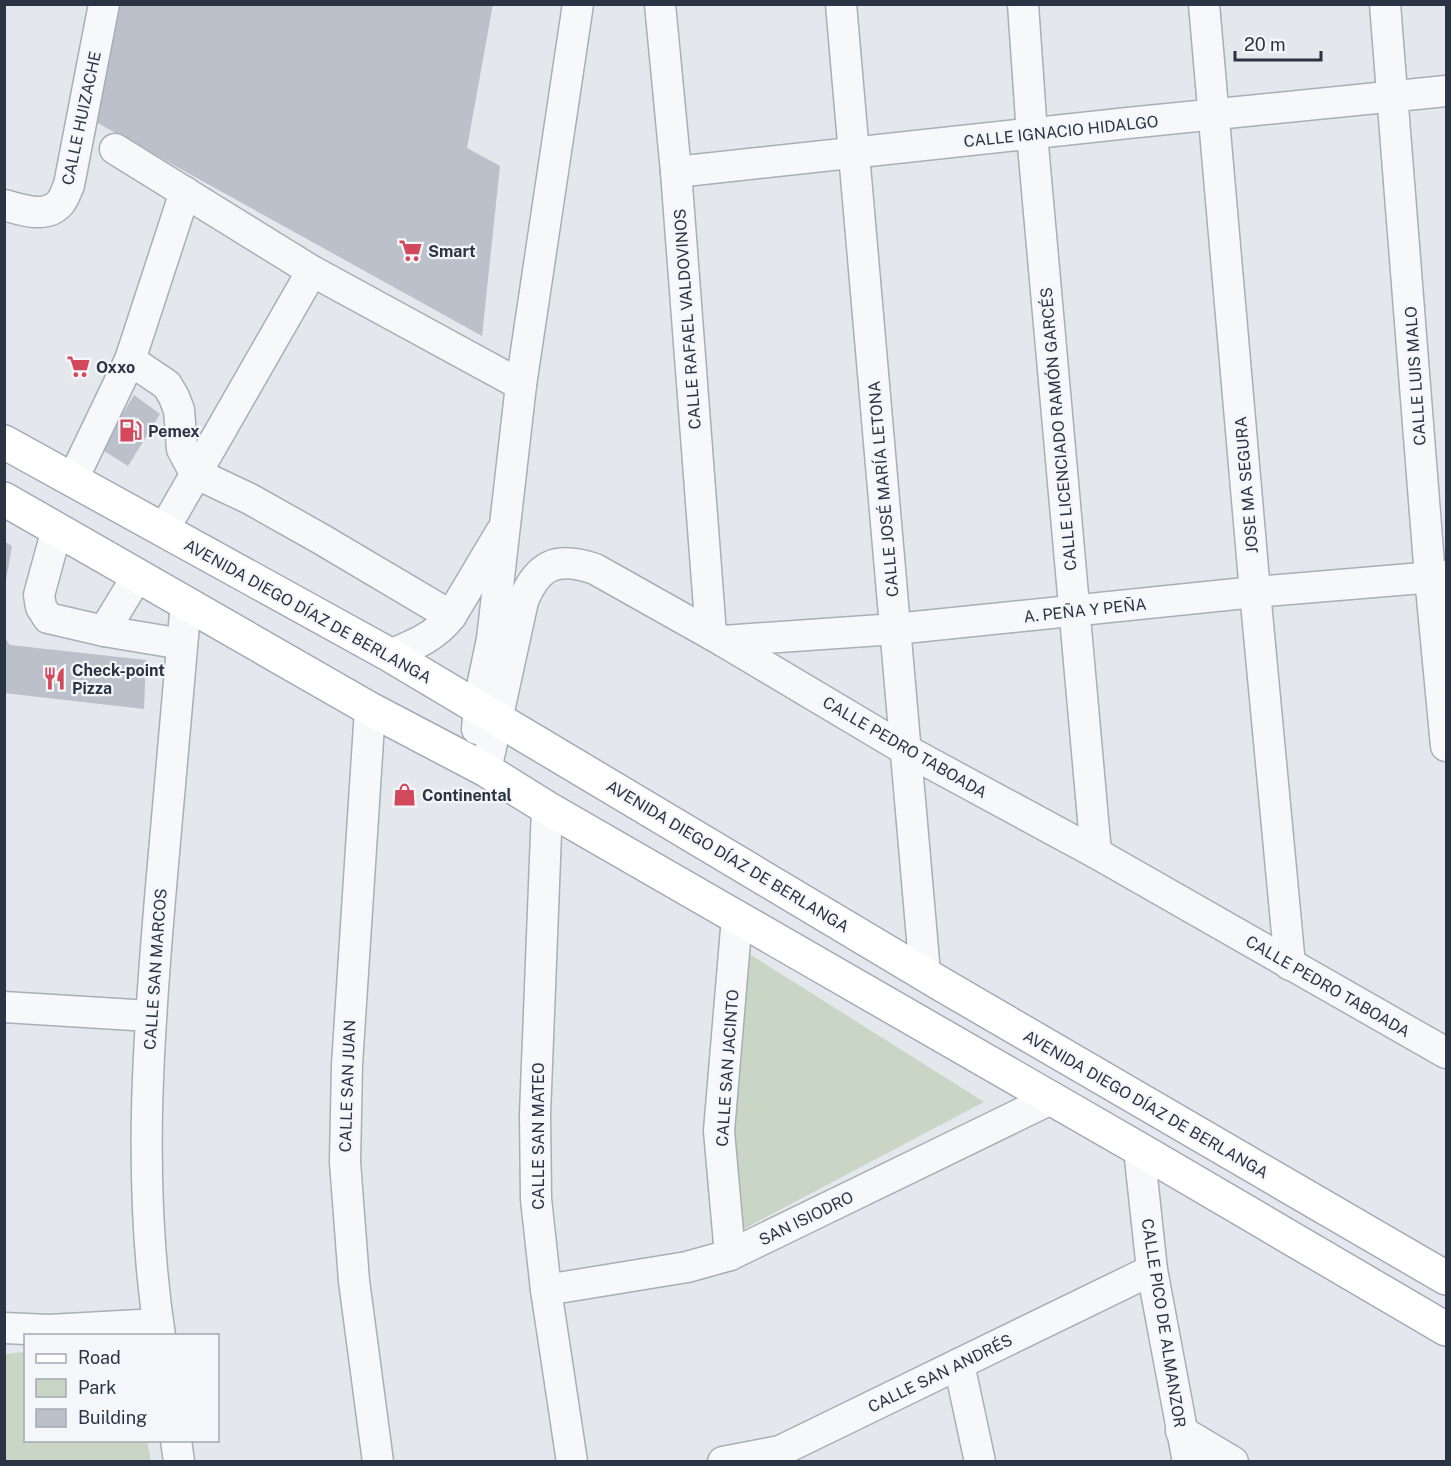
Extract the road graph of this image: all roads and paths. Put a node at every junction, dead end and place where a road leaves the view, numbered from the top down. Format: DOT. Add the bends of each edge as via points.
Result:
graph roads {
  1 [pos="104,4"];
  2 [pos="578,4"];
  3 [pos="660,4"];
  4 [pos="841,4"];
  5 [pos="1023,4"];
  6 [pos="1204,4"];
  7 [pos="1385,4"];
  8 [pos="1446,91"];
  9 [pos="1393,96"];
  10 [pos="1213,115"];
  11 [pos="1032,134"];
  12 [pos="115,149"];
  13 [pos="855,153"];
  14 [pos="676,172"];
  15 [pos="185,192"];
  16 [pos="4,205"];
  17 [pos="312,271"];
  18 [pos="130,360"];
  19 [pos="520,385"];
  20 [pos="4,442"];
  21 [pos="195,473"];
  22 [pos="72,481"];
  23 [pos="4,499"];
  24 [pos="504,526"];
  25 [pos="57,529"];
  26 [pos="163,531"];
  27 [pos="138,575"];
  28 [pos="1438,577"];
  29 [pos="1255,592"];
  30 [pos="186,602"];
  31 [pos="1074,611"];
  32 [pos="451,616"];
  33 [pos="895,629"];
  34 [pos="104,631"];
  35 [pos="717,637"];
  36 [pos="182,644"];
  37 [pos="502,644"];
  38 [pos="390,655"];
  39 [pos="370,709"];
  40 [pos="488,712"];
  41 [pos="1446,747"];
  42 [pos="906,750"];
  43 [pos="479,766"];
  44 [pos="547,808"];
  45 [pos="1096,853"];
  46 [pos="737,917"];
  47 [pos="1290,964"];
  48 [pos="925,974"];
  49 [pos="4,1007"];
  50 [pos="150,1016"];
  51 [pos="1446,1053"];
  52 [pos="1051,1099"];
  53 [pos="1139,1149"];
  54 [pos="730,1255"];
  55 [pos="1152,1270"];
  56 [pos="1446,1278"];
  57 [pos="546,1290"];
  58 [pos="4,1328"];
  59 [pos="1446,1329"];
  60 [pos="159,1330"];
  61 [pos="959,1364"];
  62 [pos="1181,1431"];
  63 [pos="176,1442"];
  64 [pos="781,1456"];
  65 [pos="179,1461"];
  66 [pos="378,1461"];
  67 [pos="572,1461"];
  68 [pos="723,1461"];
  69 [pos="980,1461"];
  70 [pos="1188,1461"];
  71 [pos="1233,1461"];
  1 -- 16 [label="street, CALLE HUIZACHE" via="69,185 62,202 51,210 34,213"];
  2 -- 19 [label="street"];
  3 -- 14 [label="street, CALLE RAFAEL VALDOVINOS"];
  4 -- 13 [label="street, CALLE JOSÉ MARÍA LETONA"];
  5 -- 11 [label="street, CALLE LICENCIADO RAMÓN GARCÉS"];
  6 -- 10 [label="street, JOSE MA SEGURA"];
  7 -- 9 [label="street, CALLE LUIS MALO"];
  8 -- 9 [label="street, CALLE IGNACIO HIDALGO"];
  9 -- 10 [label="street, CALLE IGNACIO HIDALGO"];
  9 -- 28 [label="street, CALLE LUIS MALO"];
  10 -- 11 [label="street, CALLE IGNACIO HIDALGO"];
  10 -- 29 [label="street, JOSE MA SEGURA"];
  11 -- 13 [label="street, CALLE IGNACIO HIDALGO"];
  11 -- 31 [label="street, CALLE LICENCIADO RAMÓN GARCÉS"];
  12 -- 15 [label="street"];
  13 -- 14 [label="street, CALLE IGNACIO HIDALGO"];
  13 -- 33 [label="street, CALLE JOSÉ MARÍA LETONA"];
  14 -- 35 [label="street, CALLE RAFAEL VALDOVINOS"];
  15 -- 17 [label="street"];
  15 -- 18 [label="street"];
  17 -- 19 [label="street"];
  17 -- 21 [label="street"];
  18 -- 21 [label="street" via="167,385 174,397 182,449"];
  18 -- 22 [label="street"];
  19 -- 24 [label="street"];
  20 -- 22 [label="main road, AVENIDA DIEGO DÍAZ DE BERLANGA"];
  21 -- 26 [label="street"];
  21 -- 32 [label="street" via="311,533"];
  22 -- 26 [label="main road, AVENIDA DIEGO DÍAZ DE BERLANGA"];
  23 -- 25 [label="main road"];
  24 -- 32 [label="street"];
  24 -- 37 [label="street"];
  25 -- 27 [label="main road"];
  25 -- 34 [label="street" via="39,595 41,607 48,618"];
  26 -- 38 [label="main road, AVENIDA DIEGO DÍAZ DE BERLANGA"];
  27 -- 30 [label="main road"];
  27 -- 34 [label="street"];
  28 -- 29 [label="street, A. PEÑA Y PEÑA"];
  28 -- 41 [label="street, CALLE LUIS MALO"];
  29 -- 31 [label="street, A. PEÑA Y PEÑA"];
  29 -- 47 [label="street, JOSE MA SEGURA"];
  30 -- 36 [label="street, CALLE SAN MARCOS"];
  30 -- 39 [label="main road"];
  31 -- 33 [label="street, A. PEÑA Y PEÑA"];
  31 -- 45 [label="street, CALLE LICENCIADO RAMÓN GARCÉS"];
  32 -- 38 [label="street" via="428,638"];
  33 -- 35 [label="street, A. PEÑA Y PEÑA"];
  33 -- 42 [label="street, CALLE JOSÉ MARÍA LETONA"];
  34 -- 36 [label="street"];
  35 -- 37 [label="street, CALLE PEDRO TABOADA" via="595,569 566,562 548,567 531,580"];
  35 -- 42 [label="street, CALLE PEDRO TABOADA"];
  36 -- 50 [label="street, CALLE SAN MARCOS"];
  37 -- 40 [label="street, CALLE PEDRO TABOADA"];
  38 -- 40 [label="main road, AVENIDA DIEGO DÍAZ DE BERLANGA"];
  39 -- 43 [label="main road"];
  39 -- 66 [label="street, CALLE SAN JUAN" via="347,1065 345,1162 354,1281"];
  40 -- 43 [label="street, CALLE PEDRO TABOADA"];
  40 -- 48 [label="main road, AVENIDA DIEGO DÍAZ DE BERLANGA"];
  42 -- 45 [label="street, CALLE PEDRO TABOADA"];
  42 -- 48 [label="street, CALLE JOSÉ MARÍA LETONA"];
  43 -- 44 [label="main road"];
  44 -- 46 [label="main road"];
  44 -- 57 [label="street, CALLE SAN MATEO" via="536,1115 536,1199"];
  45 -- 47 [label="street, CALLE PEDRO TABOADA"];
  46 -- 52 [label="main road"];
  46 -- 54 [label="street, CALLE SAN JACINTO" via="719,1131"];
  47 -- 51 [label="street, CALLE PEDRO TABOADA"];
  48 -- 56 [label="main road, AVENIDA DIEGO DÍAZ DE BERLANGA"];
  49 -- 50 [label="street"];
  50 -- 60 [label="street, CALLE SAN MARCOS" via="145,1140 147,1220"];
  52 -- 53 [label="main road"];
  52 -- 54 [label="street, SAN ISIODRO"];
  53 -- 55 [label="street, CALLE PICO DE ALMANZOR"];
  53 -- 59 [label="main road"];
  54 -- 57 [label="street, SAN ISIODRO" via="687,1267"];
  55 -- 61 [label="street, CALLE SAN ANDRÉS"];
  55 -- 62 [label="street, CALLE PICO DE ALMANZOR"];
  57 -- 67 [label="street, CALLE SAN MATEO"];
  58 -- 60 [label="street"];
  61 -- 64 [label="street, CALLE SAN ANDRÉS"];
  61 -- 69 [label="street"];
  62 -- 70 [label="street, CALLE PICO DE ALMANZOR"];
  62 -- 71 [label="street"];
  63 -- 65 [label="street"];
  64 -- 68 [label="street, CALLE SAN ANDRÉS"];
}
